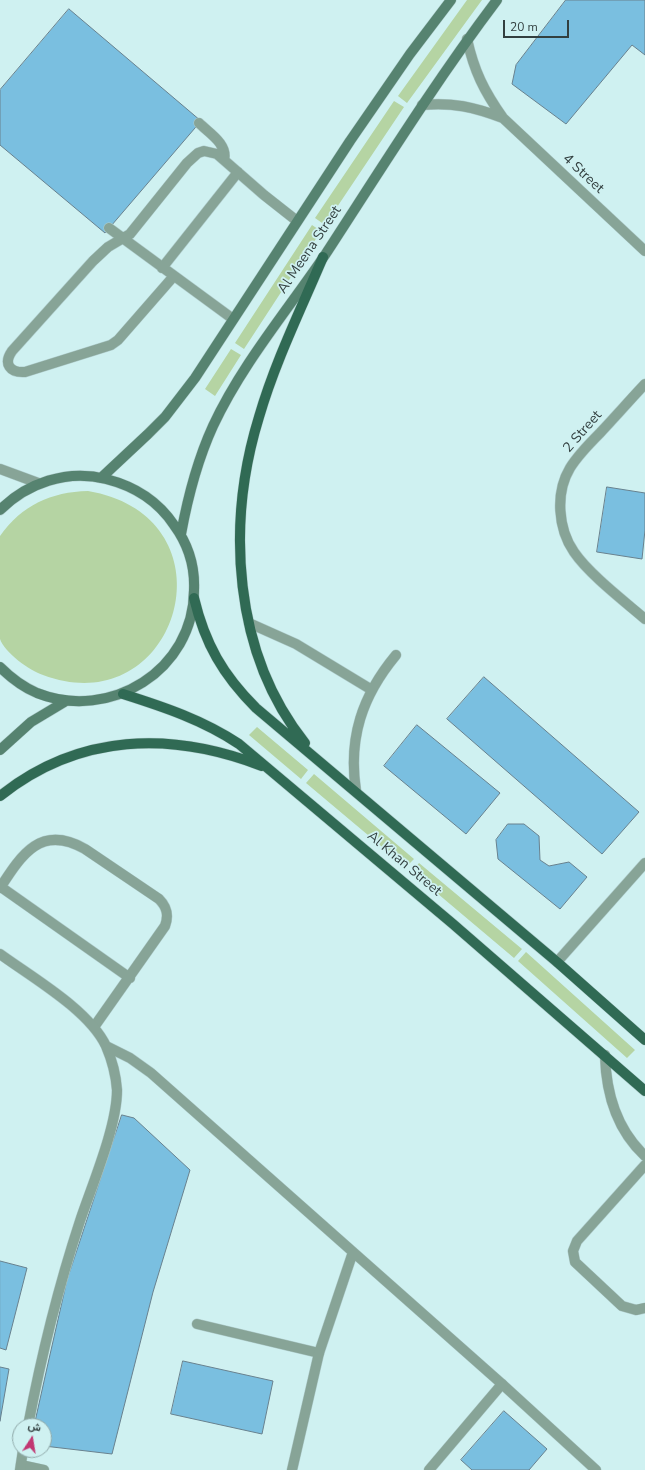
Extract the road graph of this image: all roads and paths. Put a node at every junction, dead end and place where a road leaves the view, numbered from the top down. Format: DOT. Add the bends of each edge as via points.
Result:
graph roads {
  1 [pos="451,0"];
  2 [pos="497,0"];
  3 [pos="467,39"];
  4 [pos="422,105"];
  5 [pos="503,118"];
  6 [pos="199,122"];
  7 [pos="224,160"];
  8 [pos="238,172"];
  9 [pos="297,221"];
  10 [pos="109,228"];
  11 [pos="124,239"];
  12 [pos="645,251"];
  13 [pos="323,256"];
  14 [pos="162,268"];
  15 [pos="174,277"];
  16 [pos="232,319"];
  17 [pos="645,384"];
  18 [pos="0,469"];
  19 [pos="101,478"];
  20 [pos="38,483"];
  21 [pos="0,510"];
  22 [pos="180,534"];
  23 [pos="194,598"];
  24 [pos="645,619"];
  25 [pos="249,623"];
  26 [pos="396,655"];
  27 [pos="0,667"];
  28 [pos="372,690"];
  29 [pos="123,694"];
  30 [pos="66,701"];
  31 [pos="0,750"];
  32 [pos="318,759"];
  33 [pos="268,768"];
  34 [pos="356,791"];
  35 [pos="0,796"];
  36 [pos="645,863"];
  37 [pos="0,887"];
  38 [pos="0,954"];
  39 [pos="557,962"];
  40 [pos="130,978"];
  41 [pos="94,1027"];
  42 [pos="645,1040"];
  43 [pos="106,1046"];
  44 [pos="605,1056"];
  45 [pos="645,1091"];
  46 [pos="645,1156"];
  47 [pos="645,1165"];
  48 [pos="353,1252"];
  49 [pos="645,1308"];
  50 [pos="197,1324"];
  51 [pos="319,1353"];
  52 [pos="502,1384"];
  53 [pos="30,1418"];
  54 [pos="21,1467"];
  55 [pos="44,1470"];
  56 [pos="292,1470"];
  57 [pos="429,1470"];
  58 [pos="596,1470"];
  1 -- 9 [label="main road, Al Meena Street" via="410,54"];
  2 -- 3 [label="main road, Al Meena Street"];
  3 -- 4 [label="main road, Al Meena Street"];
  3 -- 5 [label="street, 4 Street" via="477,75"];
  4 -- 5 [label="street, 4 Street" via="454,104"];
  4 -- 13 [label="main road, Al Meena Street"];
  5 -- 12 [label="street, 4 Street"];
  6 -- 7 [label="street" via="224,148"];
  7 -- 8 [label="street"];
  7 -- 11 [label="street" via="211,151 198,153"];
  8 -- 9 [label="street"];
  8 -- 14 [label="street"];
  9 -- 16 [label="main road, Al Meena Street"];
  10 -- 11 [label="street"];
  11 -- 14 [label="street"];
  11 -- 15 [label="street" via="100,253 12,351 8,357 8,364 12,370 25,372 111,345"];
  13 -- 22 [label="main road, Al Meena Street" via="243,373 214,425 193,478"];
  13 -- 25 [label="main road" via="268,386 251,449 244,488 240,536 242,585"];
  14 -- 15 [label="street"];
  15 -- 16 [label="street"];
  16 -- 19 [label="main road, Al Meena Street" via="181,398 148,434"];
  17 -- 24 [label="street, 2 Street" via="582,452 570,469 562,490 560,511 564,533 574,552"];
  18 -- 20 [label="street"];
  19 -- 20 [label="main road" via="68,477"];
  19 -- 22 [label="main road" via="117,482 147,497 160,508"];
  20 -- 21 [label="main road"];
  22 -- 23 [label="main road" via="192,564"];
  23 -- 29 [label="main road" via="188,628 172,656 150,678"];
  23 -- 32 [label="main road, Al Khan Street" via="206,639 228,676 256,708"];
  25 -- 28 [label="street" via="296,644"];
  25 -- 32 [label="main road" via="261,665 271,687 300,736"];
  26 -- 28 [label="street"];
  27 -- 30 [label="main road" via="36,693"];
  28 -- 34 [label="street" via="360,717 354,746"];
  29 -- 30 [label="main road" via="95,701"];
  29 -- 33 [label="main road, Al Khan Street" via="202,722 239,744"];
  30 -- 31 [label="main road" via="31,722"];
  32 -- 34 [label="main road, Al Khan Street"];
  33 -- 35 [label="main road" via="203,748 160,743 131,743 68,756 38,770"];
  33 -- 44 [label="main road, Al Khan Street"];
  34 -- 39 [label="main road, Al Khan Street"];
  36 -- 39 [label="street"];
  37 -- 40 [label="street"];
  37 -- 40 [label="street" via="28,849 50,840 63,840 85,849 160,899 166,909 165,926"];
  38 -- 41 [label="street" via="77,1011"];
  39 -- 42 [label="main road, Al Khan Street"];
  40 -- 41 [label="street"];
  41 -- 43 [label="street"];
  43 -- 48 [label="street" via="130,1058 151,1073"];
  43 -- 53 [label="street" via="114,1068 117,1091 114,1114 63,1276"];
  44 -- 45 [label="main road, Al Khan Street"];
  44 -- 46 [label="street" via="606,1075 615,1113 630,1140"];
  47 -- 49 [label="street" via="577,1241 573,1250 575,1262 616,1301 629,1308"];
  48 -- 51 [label="street"];
  48 -- 52 [label="street"];
  50 -- 51 [label="street"];
  51 -- 56 [label="street"];
  52 -- 57 [label="street"];
  52 -- 58 [label="street"];
  54 -- 55 [label="street"];
}
